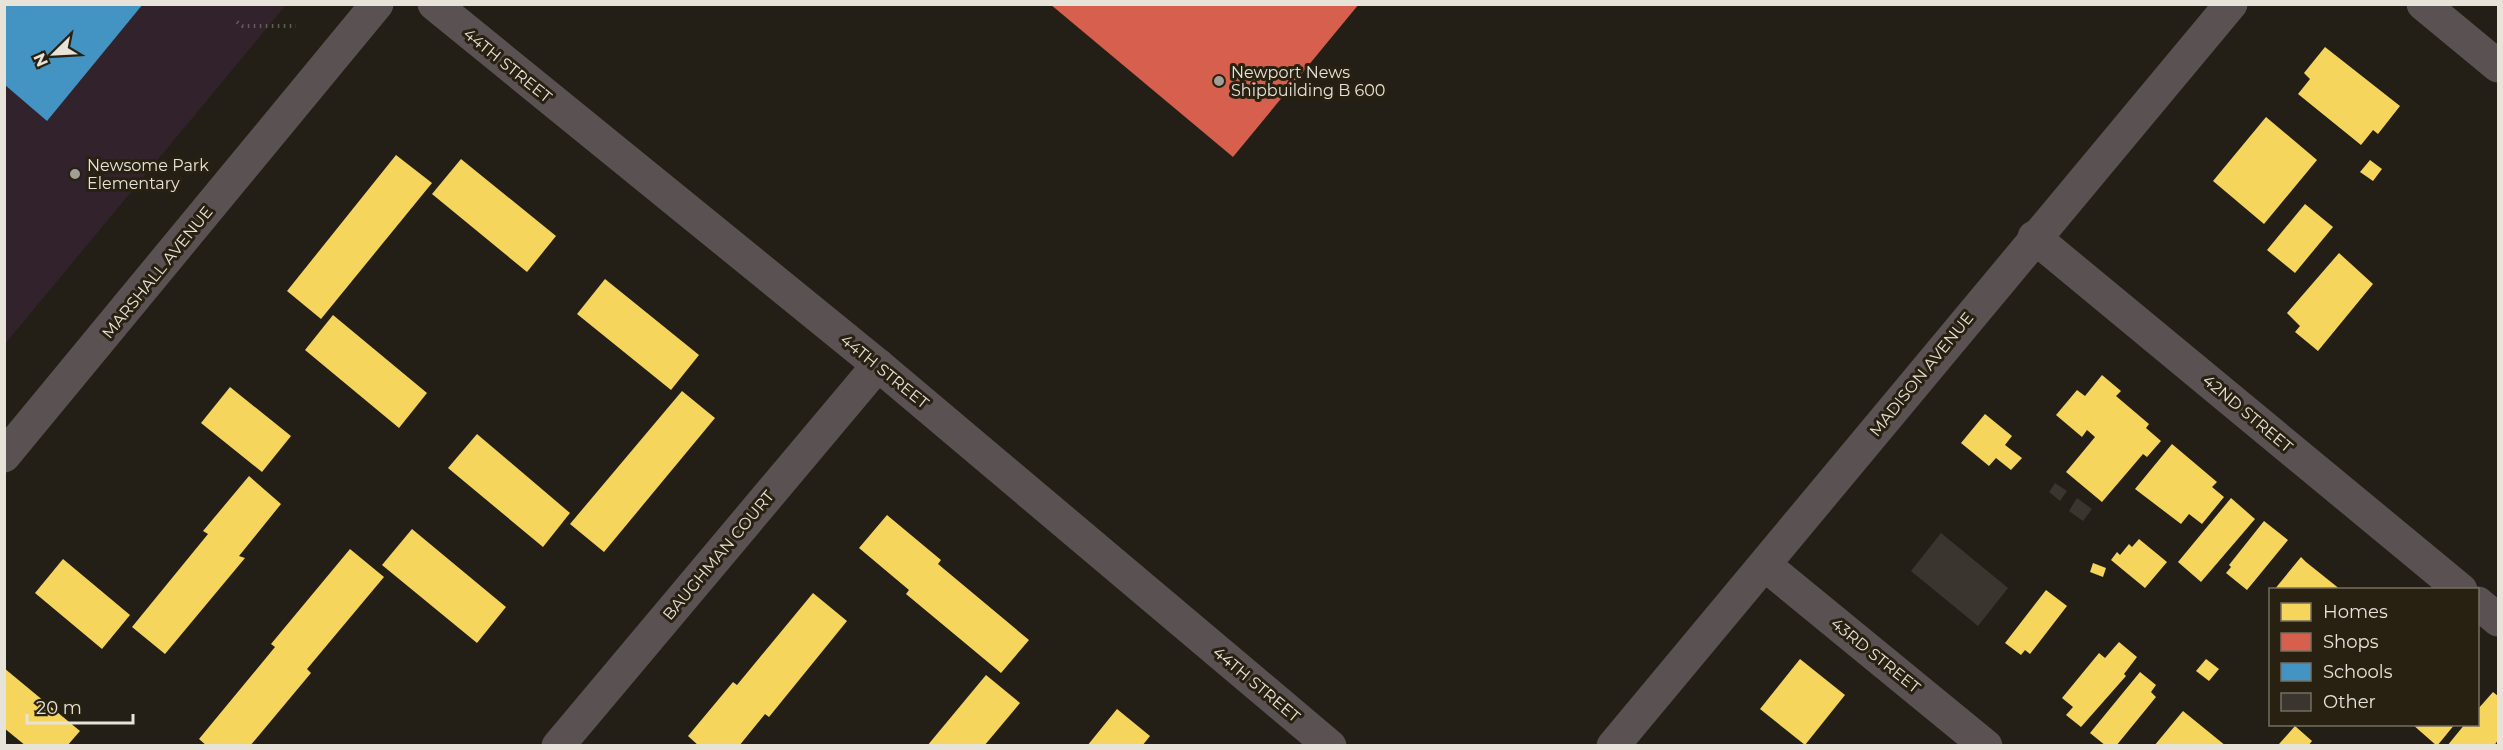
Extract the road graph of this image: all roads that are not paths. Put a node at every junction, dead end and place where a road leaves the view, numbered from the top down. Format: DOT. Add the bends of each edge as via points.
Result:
graph roads {
  1 [pos="377,4"];
  2 [pos="434,4"];
  3 [pos="2231,4"];
  4 [pos="2423,4"];
  5 [pos="2499,66"];
  6 [pos="2034,237"];
  7 [pos="878,365"];
  8 [pos="4,456"];
  9 [pos="1765,565"];
  10 [pos="2460,588"];
  11 [pos="2479,604"];
  12 [pos="2499,620"];
  13 [pos="558,746"];
  14 [pos="1330,746"];
  15 [pos="1613,746"];
  16 [pos="1986,746"];
  1 -- 8 [label="street, MARSHALL AVENUE"];
  2 -- 7 [label="street, 44TH STREET"];
  3 -- 6 [label="street, MADISON AVENUE"];
  4 -- 5 [label="street"];
  6 -- 9 [label="street, MADISON AVENUE"];
  6 -- 10 [label="street, 42ND STREET"];
  7 -- 13 [label="street, BAUGHMAN COURT"];
  7 -- 14 [label="street, 44TH STREET"];
  9 -- 15 [label="street, MADISON AVENUE"];
  9 -- 16 [label="street, 43RD STREET"];
  11 -- 12 [label="street"];
}
